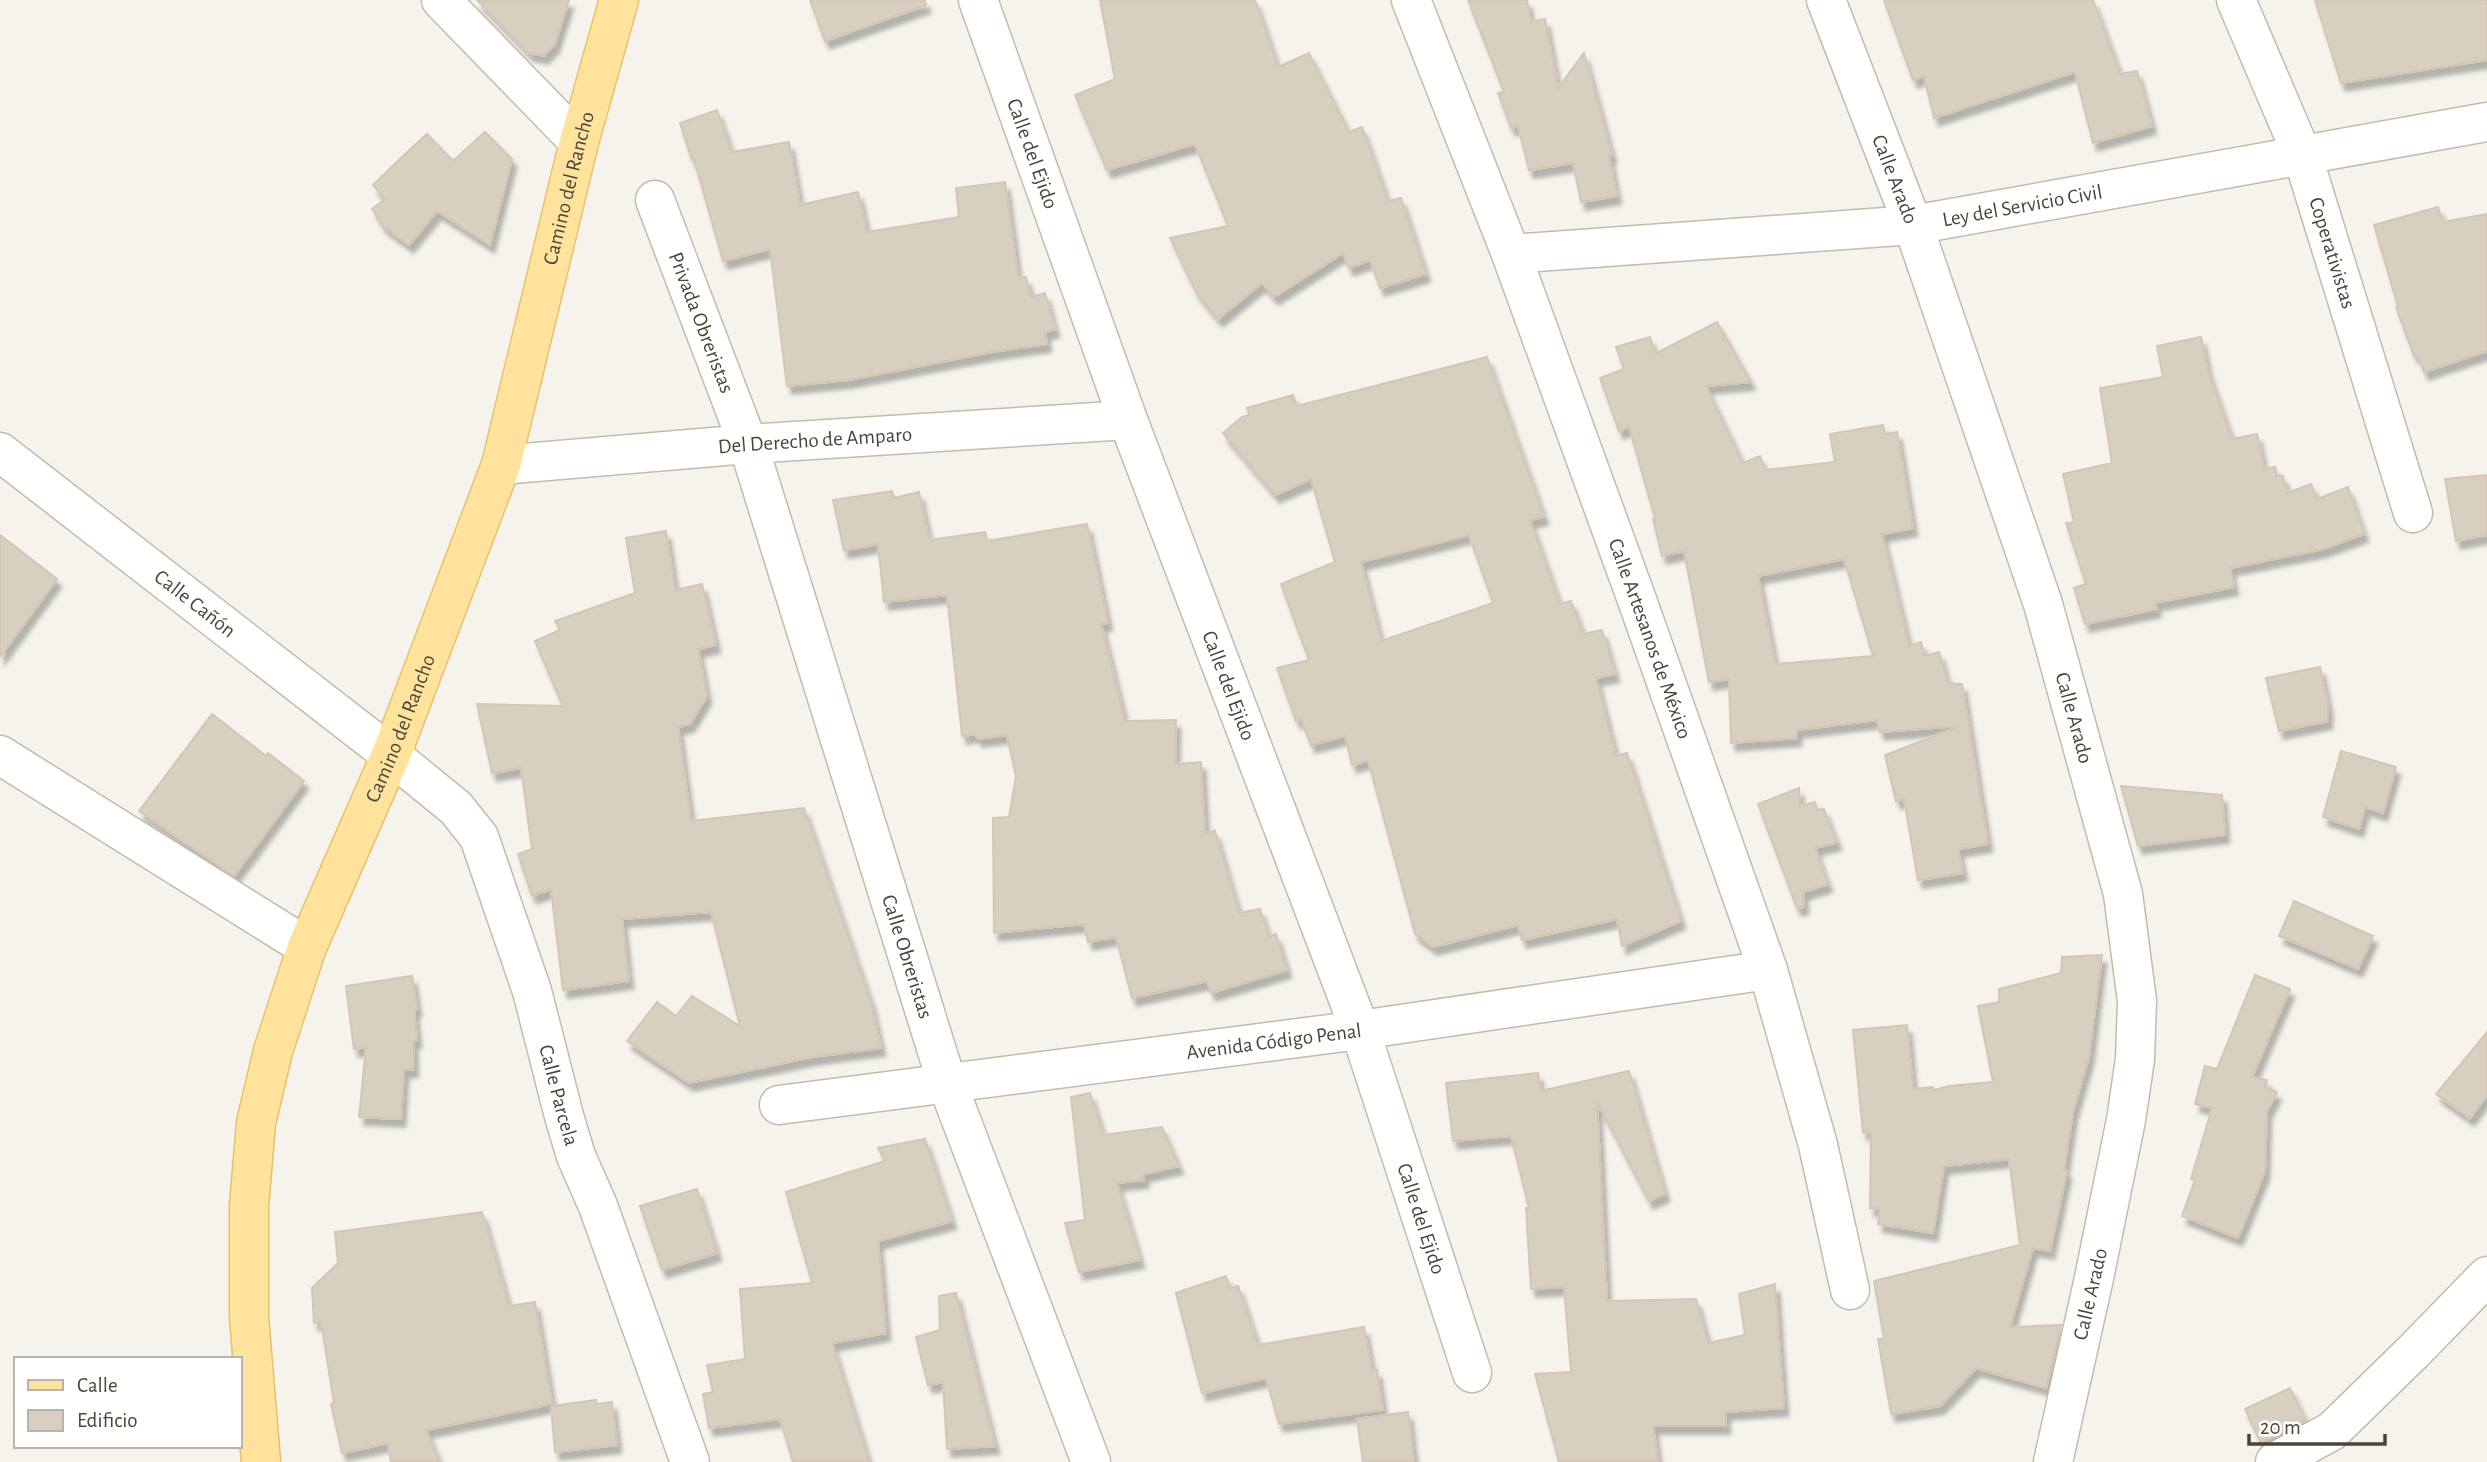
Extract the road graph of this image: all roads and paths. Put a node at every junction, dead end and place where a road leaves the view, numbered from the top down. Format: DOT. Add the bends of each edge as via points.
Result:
graph roads {
  1 [pos="440,0"];
  2 [pos="619,0"];
  3 [pos="978,0"];
  4 [pos="1411,0"];
  5 [pos="1826,0"];
  6 [pos="2236,0"];
  7 [pos="2487,122"];
  8 [pos="579,142"];
  9 [pos="2303,157"];
  10 [pos="655,200"];
  11 [pos="1913,225"];
  12 [pos="1510,254"];
  13 [pos="1128,420"];
  14 [pos="748,444"];
  15 [pos="0,452"];
  16 [pos="501,465"];
  17 [pos="2413,513"];
  18 [pos="0,755"];
  19 [pos="391,755"];
  20 [pos="307,947"];
  21 [pos="1768,970"];
  22 [pos="1360,1030"];
  23 [pos="947,1083"];
  24 [pos="779,1105"];
  25 [pos="2487,1276"];
  26 [pos="1850,1290"];
  27 [pos="1472,1373"];
  28 [pos="261,1462"];
  29 [pos="690,1462"];
  30 [pos="1091,1462"];
  31 [pos="2053,1462"];
  32 [pos="2275,1462"];
  1 -- 8 [label="street"];
  2 -- 8 [label="main road, Camino del Rancho"];
  3 -- 13 [label="street, Calle del Ejido"];
  4 -- 12 [label="street, Calle Artesanos de México"];
  5 -- 11 [label="street, Calle Arado"];
  6 -- 9 [label="street, Coperativistas"];
  7 -- 9 [label="street, Ley del Servicio Civil"];
  8 -- 16 [label="main road, Camino del Rancho"];
  9 -- 11 [label="street, Ley del Servicio Civil"];
  9 -- 17 [label="street, Coperativistas"];
  10 -- 14 [label="street, Privada Obreristas"];
  11 -- 12 [label="street, Ley del Servicio Civil"];
  11 -- 31 [label="street, Calle Arado" via="2043,604 2123,894 2137,1000 2126,1120"];
  12 -- 21 [label="street, Calle Artesanos de México"];
  13 -- 14 [label="street, Del Derecho de Amparo"];
  13 -- 22 [label="street, Calle del Ejido"];
  14 -- 16 [label="street, Del Derecho de Amparo"];
  14 -- 23 [label="street, Calle Obreristas"];
  15 -- 19 [label="street, Calle Cañón"];
  16 -- 19 [label="main road, Camino del Rancho"];
  18 -- 20 [label="street"];
  19 -- 20 [label="main road, Camino del Rancho"];
  19 -- 29 [label="street, Calle Parcela" via="456,808 479,837 532,991 576,1156"];
  20 -- 28 [label="main road, Camino del Rancho" via="273,1051 256,1123 249,1206 249,1317"];
  21 -- 22 [label="street, Avenida Código Penal"];
  21 -- 26 [label="street, Calle Artesanos de México" via="1818,1144"];
  22 -- 23 [label="street, Avenida Código Penal"];
  22 -- 27 [label="street, Calle del Ejido"];
  23 -- 24 [label="street, Avenida Código Penal"];
  23 -- 30 [label="street, Calle Obreristas"];
  25 -- 32 [label="street" via="2332,1431"];
}
